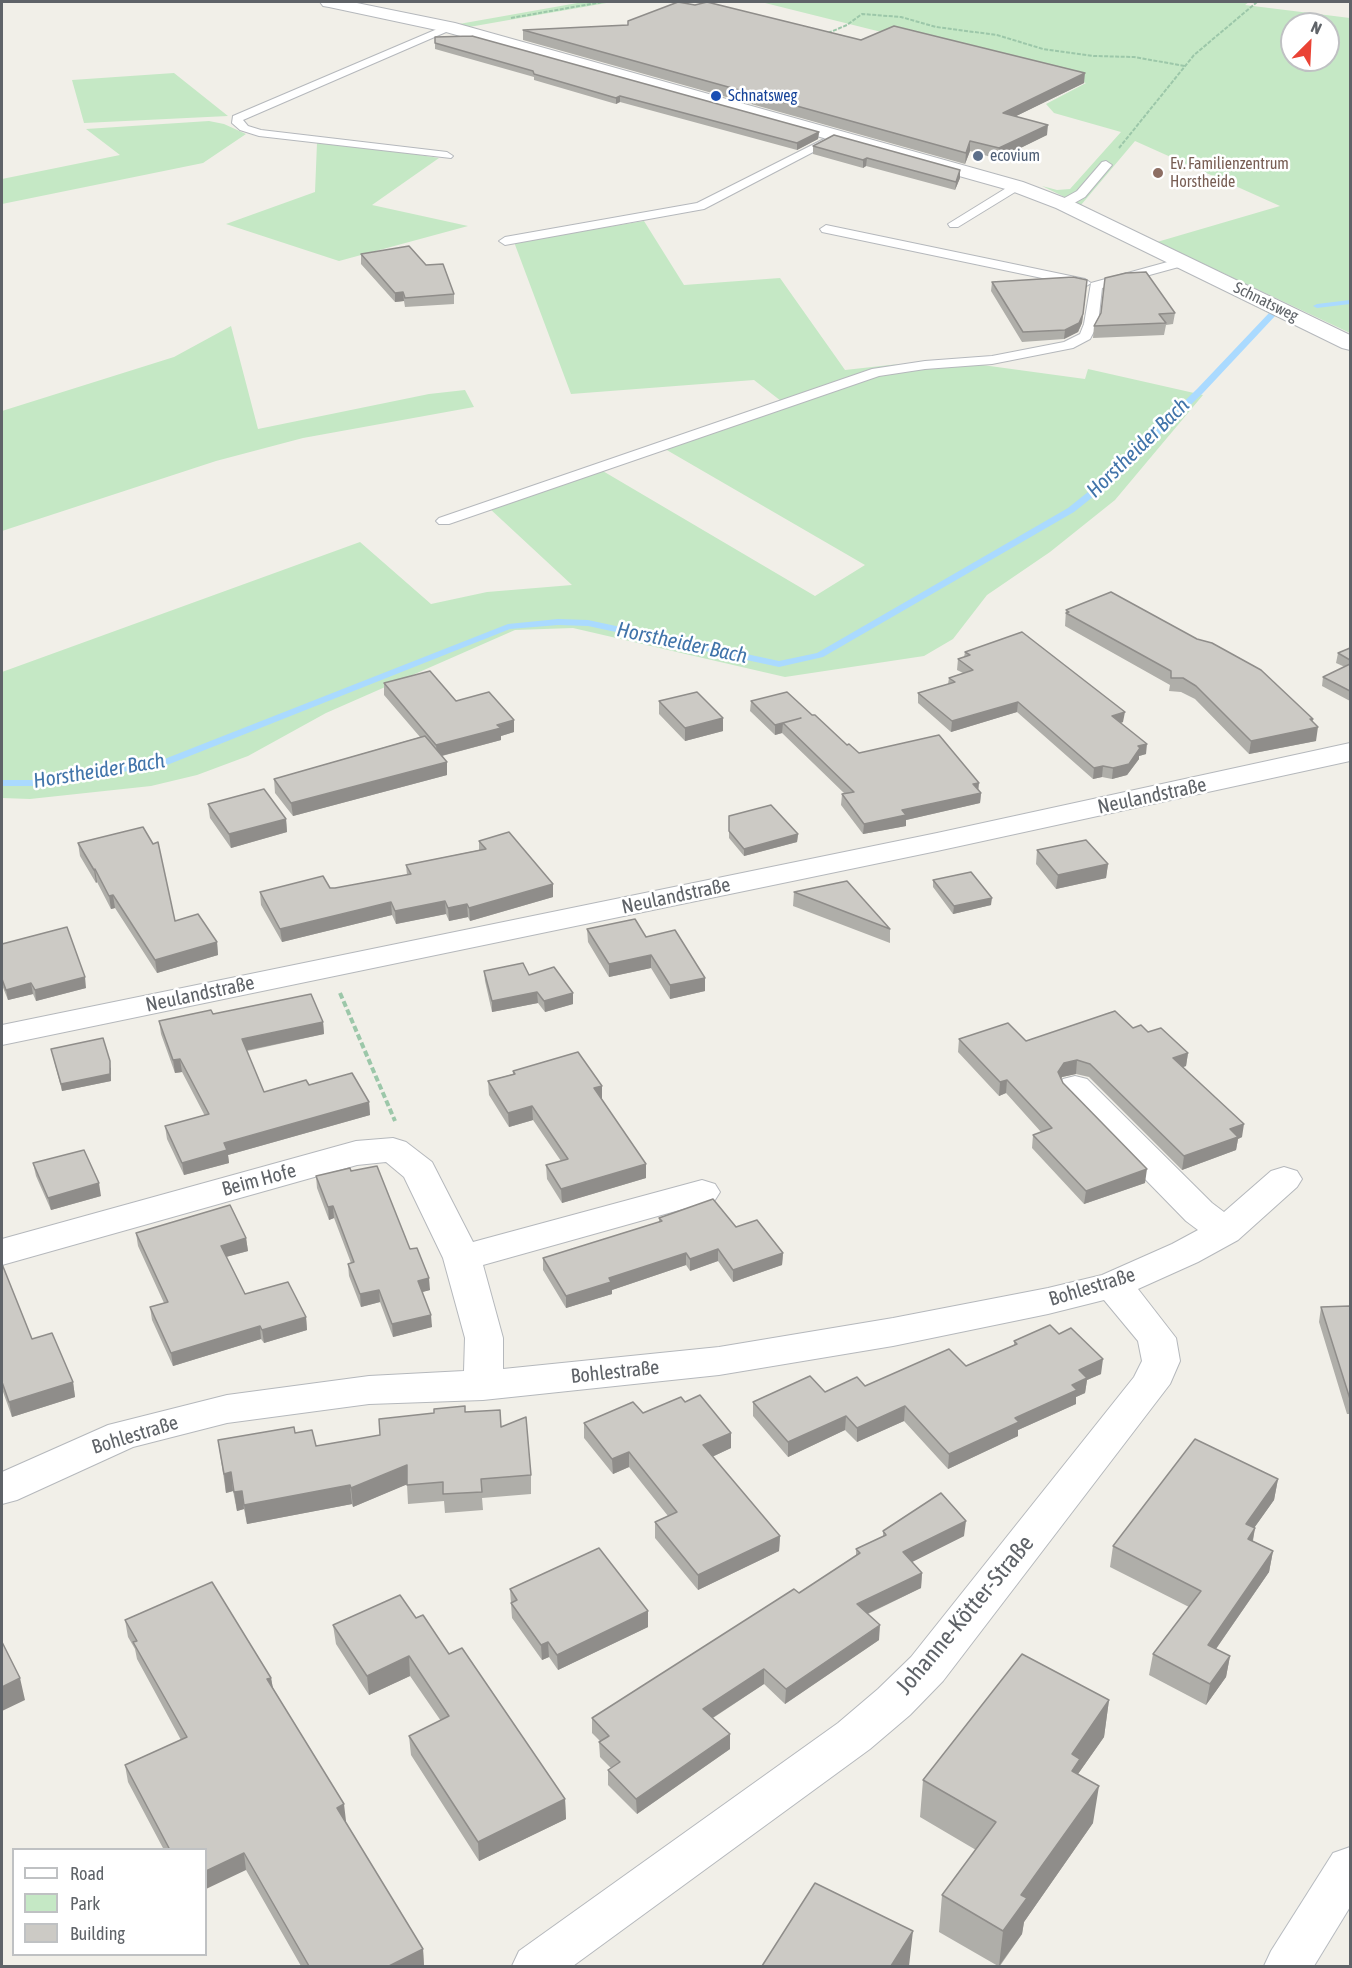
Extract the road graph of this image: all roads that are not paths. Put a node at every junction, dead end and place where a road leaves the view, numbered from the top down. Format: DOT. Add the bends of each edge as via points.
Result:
graph roads {
  1 [pos="329,2"];
  2 [pos="448,27"];
  3 [pos="837,135"];
  4 [pos="447,156"];
  5 [pos="1106,165"];
  6 [pos="1016,186"];
  7 [pos="1063,204"];
  8 [pos="954,224"];
  9 [pos="826,229"];
  10 [pos="505,241"];
  11 [pos="1182,262"];
  12 [pos="1096,286"];
  13 [pos="1350,343"];
  14 [pos="444,521"];
  15 [pos="1350,752"];
  16 [pos="2,1035"];
  17 [pos="1075,1087"];
  18 [pos="1284,1179"];
  19 [pos="702,1192"];
  20 [pos="1225,1232"];
  21 [pos="2,1252"];
  22 [pos="462,1258"];
  23 [pos="1113,1285"];
  24 [pos="483,1386"];
  25 [pos="2,1489"];
  26 [pos="1350,1867"];
  27 [pos="536,1966"];
  28 [pos="1288,1966"];
  1 -- 2 [label="street, Schnatsweg"];
  2 -- 3 [label="street, Schnatsweg"];
  2 -- 4 [label="lane" via="237,118 244,128 259,133"];
  3 -- 6 [label="street, Schnatsweg"];
  3 -- 10 [label="lane" via="700,206"];
  5 -- 7 [label="lane" via="1081,194"];
  6 -- 7 [label="street, Schnatsweg"];
  6 -- 8 [label="lane"];
  7 -- 11 [label="street, Schnatsweg"];
  9 -- 12 [label="lane"];
  11 -- 12 [label="lane"];
  11 -- 13 [label="street, Schnatsweg"];
  12 -- 14 [label="lane" via="1091,324 1085,336 1068,345 992,360 877,372"];
  15 -- 16 [label="street, Neulandstraße" via="937,842"];
  17 -- 20 [label="street" via="1199,1212"];
  18 -- 20 [label="street, Bohlestraße"];
  19 -- 22 [label="street"];
  20 -- 23 [label="street, Bohlestraße"];
  21 -- 22 [label="street, Beim Hofe" via="356,1153 393,1150 419,1170"];
  22 -- 24 [label="street" via="484,1338"];
  23 -- 24 [label="street, Bohlestraße" via="904,1330 719,1361"];
  23 -- 27 [label="street, Johanne-Kötter-Straße" via="1157,1338 1161,1361 1150,1384 927,1669 854,1736"];
  24 -- 25 [label="street, Bohlestraße" via="369,1390 227,1409 122,1435"];
  26 -- 28 [label="street"];
}
